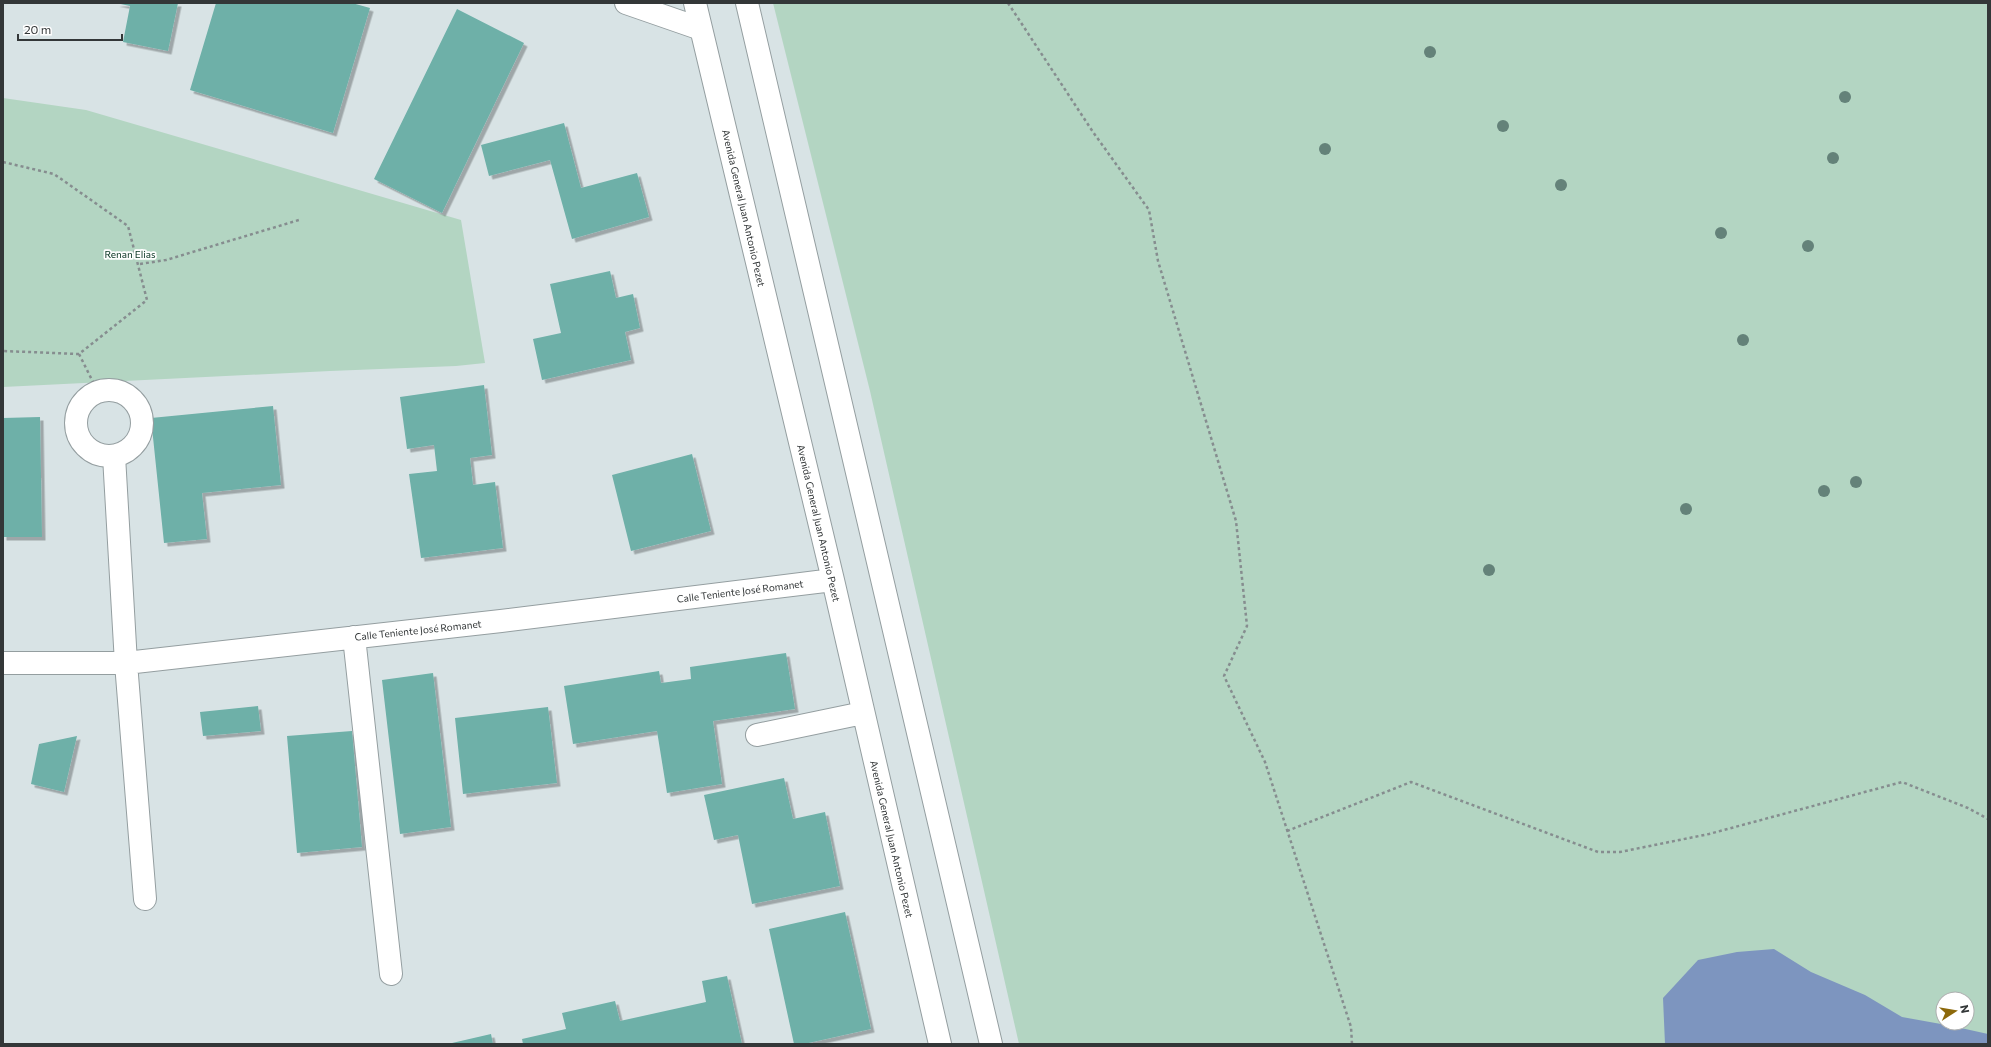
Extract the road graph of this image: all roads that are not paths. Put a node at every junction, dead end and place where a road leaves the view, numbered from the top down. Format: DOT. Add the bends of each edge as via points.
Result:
graph roads {
  1 [pos="626,3"];
  2 [pos="695,3"];
  3 [pos="747,3"];
  4 [pos="701,29"];
  5 [pos="114,456"];
  6 [pos="832,580"];
  7 [pos="354,637"];
  8 [pos="3,663"];
  9 [pos="126,663"];
  10 [pos="863,712"];
  11 [pos="756,735"];
  12 [pos="145,899"];
  13 [pos="391,974"];
  14 [pos="940,1044"];
  15 [pos="991,1044"];
  1 -- 4 [label="street"];
  2 -- 4 [label="street, Avenida General Juan Antonio Pezet"];
  3 -- 15 [label="street"];
  4 -- 6 [label="street, Avenida General Juan Antonio Pezet"];
  5 -- 5 [label="street" via="103,456 84,445 76,426 77,415 88,397 108,390 129,396 142,415 139,438 124,453"];
  5 -- 9 [label="street"];
  6 -- 7 [label="street, Calle Teniente José Romanet"];
  6 -- 10 [label="street, Avenida General Juan Antonio Pezet"];
  7 -- 9 [label="street, Calle Teniente José Romanet"];
  7 -- 13 [label="street"];
  8 -- 9 [label="street, Calle Teniente José Romanet"];
  9 -- 12 [label="street"];
  10 -- 11 [label="street"];
  10 -- 14 [label="street, Avenida General Juan Antonio Pezet"];
}
